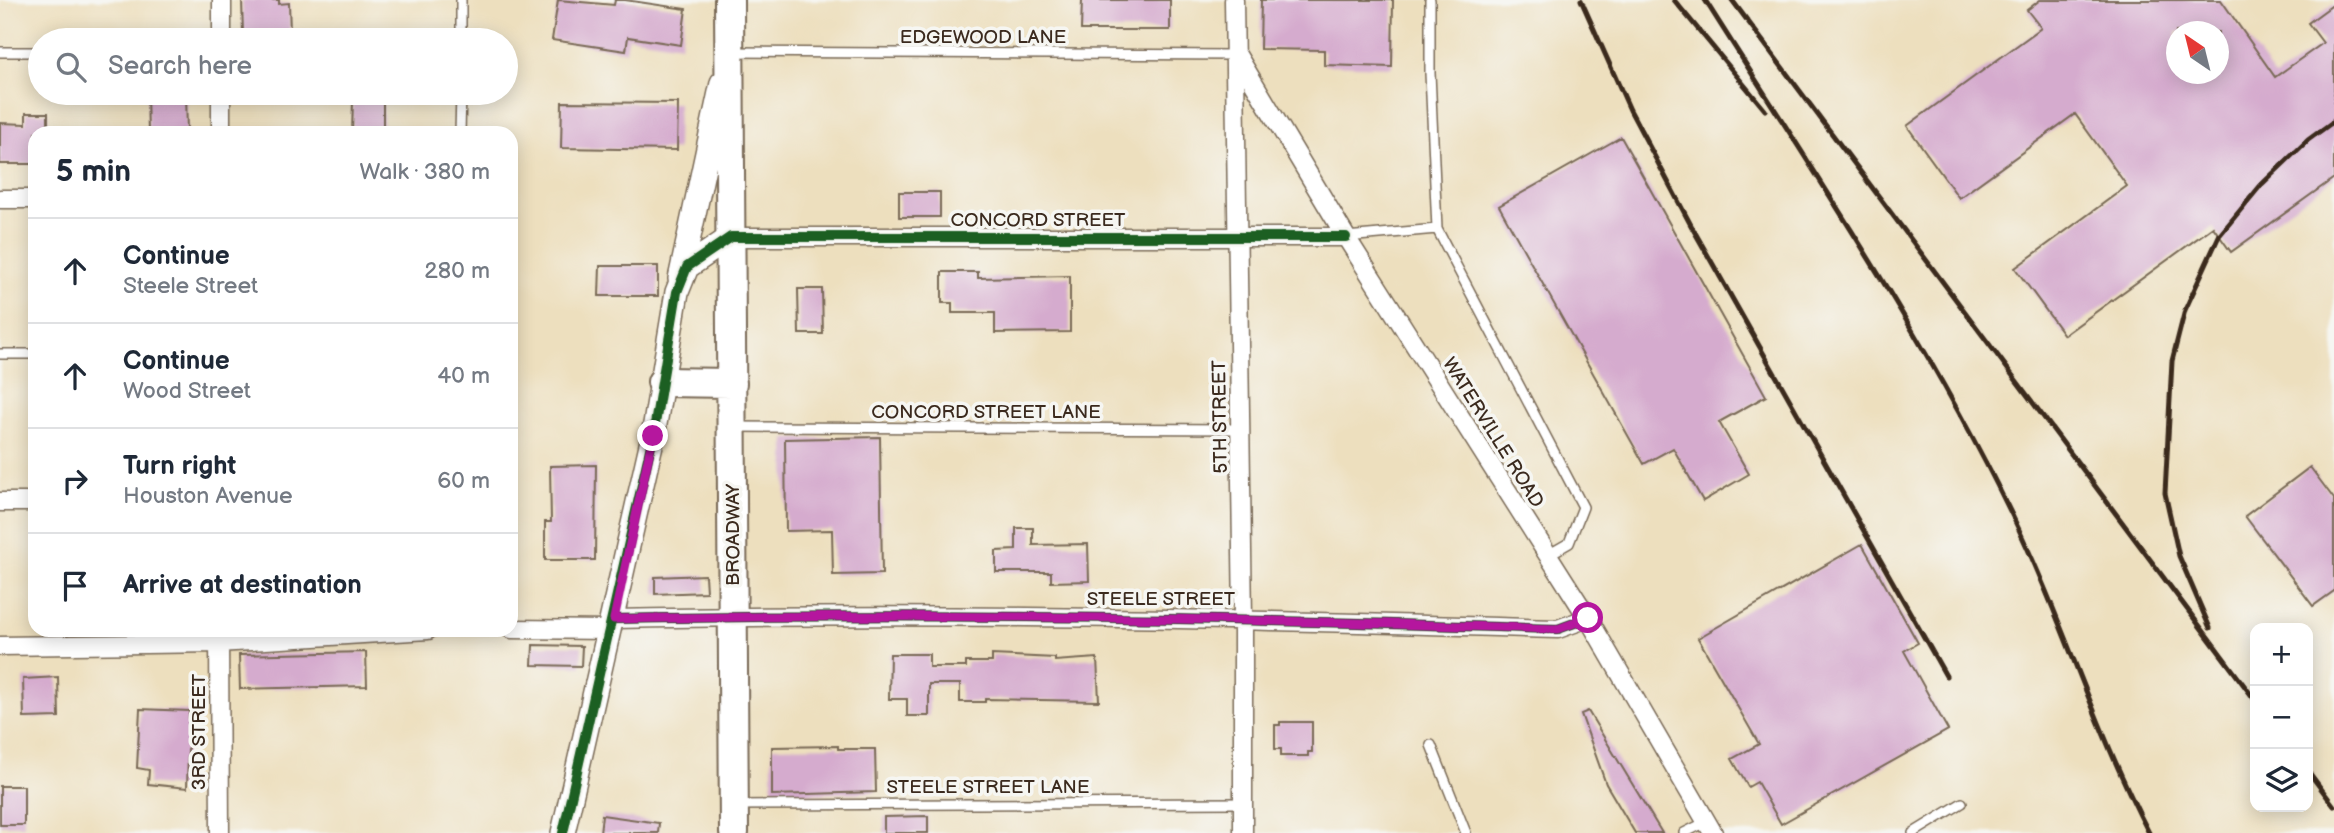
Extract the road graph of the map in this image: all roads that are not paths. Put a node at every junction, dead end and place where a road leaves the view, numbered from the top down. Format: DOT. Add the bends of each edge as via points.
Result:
graph roads {
  1 [pos="222,0"];
  2 [pos="461,0"];
  3 [pos="729,0"];
  4 [pos="1234,0"];
  5 [pos="1430,0"];
  6 [pos="222,28"];
  7 [pos="461,28"];
  8 [pos="0,52"];
  9 [pos="28,52"];
  10 [pos="728,52"];
  11 [pos="1237,55"];
  12 [pos="221,105"];
  13 [pos="461,105"];
  14 [pos="221,126"];
  15 [pos="460,126"];
  16 [pos="0,199"];
  17 [pos="28,199"];
  18 [pos="1437,229"];
  19 [pos="1238,236"];
  20 [pos="731,237"];
  21 [pos="1346,237"];
  22 [pos="677,292"];
  23 [pos="0,354"];
  24 [pos="28,354"];
  25 [pos="662,382"];
  26 [pos="732,383"];
  27 [pos="732,427"];
  28 [pos="1240,429"];
  29 [pos="0,502"];
  30 [pos="28,502"];
  31 [pos="1548,555"];
  32 [pos="733,617"];
  33 [pos="1588,618"];
  34 [pos="1243,619"];
  35 [pos="613,625"];
  36 [pos="518,629"];
  37 [pos="196,637"];
  38 [pos="218,637"];
  39 [pos="0,646"];
  40 [pos="1431,745"];
  41 [pos="1243,803"];
  42 [pos="1962,803"];
  43 [pos="734,805"];
  44 [pos="1709,827"];
  45 [pos="220,833"];
  46 [pos="563,833"];
  47 [pos="734,833"];
  48 [pos="1243,833"];
  49 [pos="1466,833"];
  50 [pos="1684,833"];
  51 [pos="1913,833"];
  1 -- 6 [label="street"];
  2 -- 7 [label="lane"];
  3 -- 10 [label="main road, BROADWAY"];
  4 -- 11 [label="street, 5TH STREET"];
  5 -- 18 [label="lane"];
  8 -- 9 [label="lane"];
  10 -- 11 [label="lane, EDGEWOOD LANE"];
  10 -- 20 [label="main road, BROADWAY"];
  10 -- 22 [label="street"];
  11 -- 19 [label="street, 5TH STREET"];
  11 -- 21 [label="street, WATERVILLE ROAD"];
  12 -- 14 [label="street"];
  13 -- 15 [label="lane"];
  16 -- 17 [label="street"];
  18 -- 21 [label="lane"];
  18 -- 31 [label="lane" via="1583,507 1569,543"];
  19 -- 20 [label="street, CONCORD STREET"];
  19 -- 21 [label="street, CONCORD STREET"];
  19 -- 28 [label="street, 5TH STREET"];
  20 -- 22 [label="street" via="687,267"];
  20 -- 26 [label="main road, BROADWAY"];
  21 -- 31 [label="street, WATERVILLE ROAD"];
  22 -- 25 [label="street"];
  23 -- 24 [label="lane"];
  25 -- 26 [label="main road"];
  25 -- 35 [label="street"];
  26 -- 27 [label="main road, BROADWAY"];
  27 -- 28 [label="lane, CONCORD STREET LANE"];
  27 -- 32 [label="main road, BROADWAY"];
  28 -- 34 [label="street, 5TH STREET"];
  29 -- 30 [label="street"];
  31 -- 33 [label="street, WATERVILLE ROAD"];
  32 -- 34 [label="street, STEELE STREET"];
  32 -- 35 [label="street, STEELE STREET"];
  32 -- 43 [label="main road, BROADWAY"];
  33 -- 34 [label="street, STEELE STREET" via="1558,629"];
  33 -- 44 [label="street, WATERVILLE ROAD"];
  34 -- 41 [label="street, 5TH STREET"];
  35 -- 36 [label="street, STEELE STREET"];
  35 -- 46 [label="street"];
  37 -- 39 [label="street"];
  38 -- 45 [label="street, 3RD STREET"];
  40 -- 49 [label="lane"];
  41 -- 43 [label="lane, STEELE STREET LANE"];
  41 -- 48 [label="street, 5TH STREET"];
  42 -- 51 [label="lane"];
  43 -- 47 [label="main road, BROADWAY"];
  44 -- 50 [label="lane"];
}
